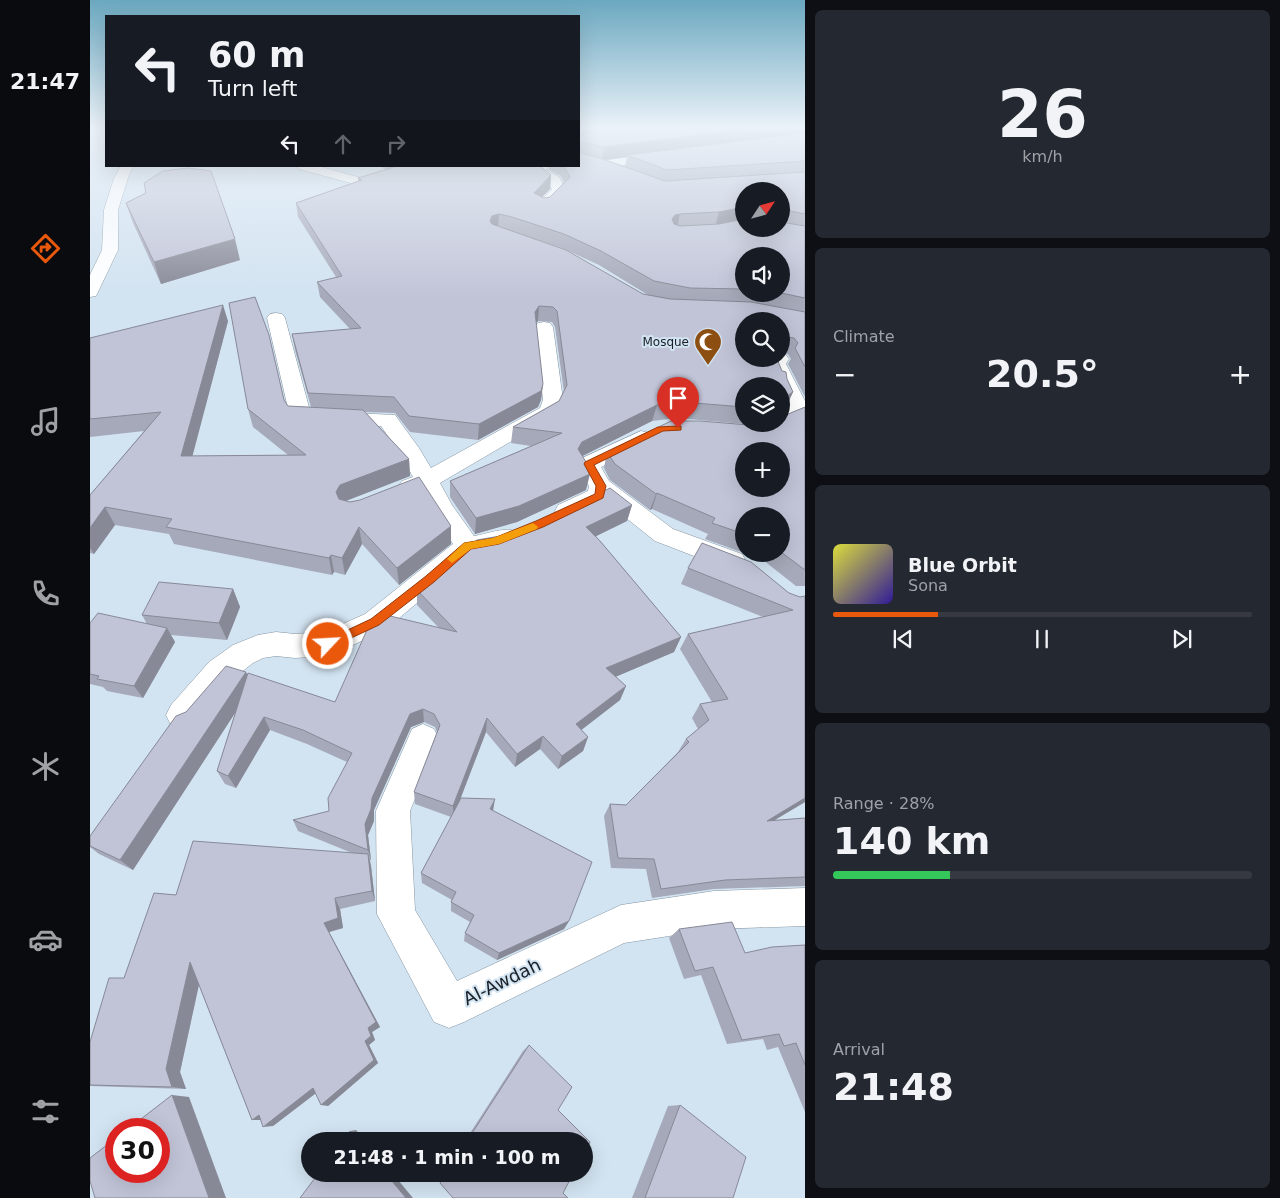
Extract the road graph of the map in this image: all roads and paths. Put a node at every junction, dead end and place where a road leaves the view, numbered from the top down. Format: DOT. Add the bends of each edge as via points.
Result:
graph roads {
  1 [pos="119,185"];
  2 [pos="556,185"];
  3 [pos="542,206"];
  4 [pos="90,292"];
  5 [pos="276,318"];
  6 [pos="544,327"];
  7 [pos="790,391"];
  8 [pos="790,416"];
  9 [pos="661,428"];
  10 [pos="427,480"];
  11 [pos="601,486"];
  12 [pos="394,493"];
  13 [pos="468,546"];
  14 [pos="753,569"];
  15 [pos="182,715"];
  16 [pos="423,739"];
  17 [pos="805,907"];
  1 -- 4 [label="street" via="111,210 110,250"];
  2 -- 3 [label="street" via="559,190"];
  5 -- 10 [label="street" via="302,417 387,420"];
  6 -- 10 [label="street" via="553,400 549,411"];
  7 -- 8 [label="street" via="800,411"];
  9 -- 11 [label="street" via="588,464"];
  10 -- 12 [label="street"];
  10 -- 13 [label="street"];
  11 -- 13 [label="street" via="599,496 540,524 495,542"];
  11 -- 14 [label="street" via="664,535"];
  13 -- 15 [label="street" via="375,622 328,644 276,644 243,654 220,671"];
  16 -- 17 [label="street, Al-Awdah" via="393,811 396,914 449,1008 621,924 714,910"];
}
